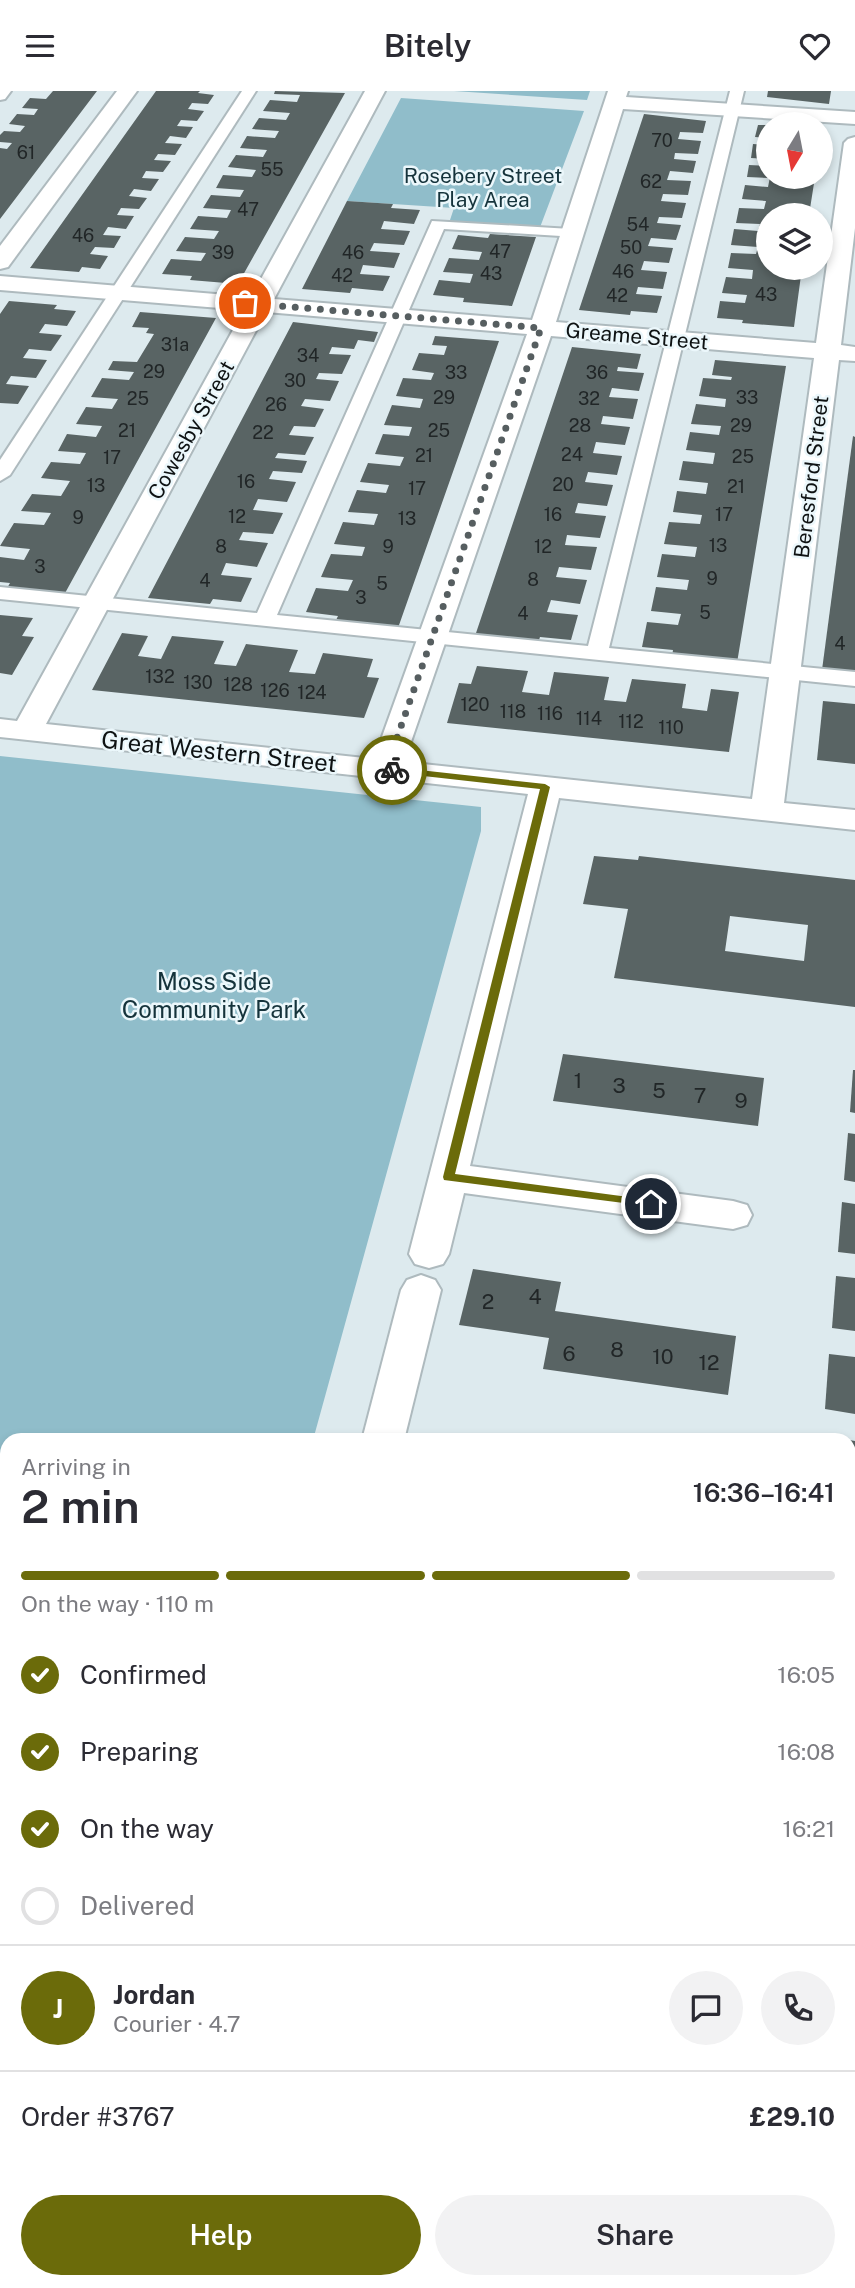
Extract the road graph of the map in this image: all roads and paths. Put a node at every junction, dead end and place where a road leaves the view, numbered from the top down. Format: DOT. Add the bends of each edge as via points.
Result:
graph roads {
  1 [pos="4,91"];
  2 [pos="127,91"];
  3 [pos="249,91"];
  4 [pos="375,91"];
  5 [pos="0,96"];
  6 [pos="616,96"];
  7 [pos="735,100"];
  8 [pos="855,118"];
  9 [pos="855,143"];
  10 [pos="571,234"];
  11 [pos="0,262"];
  12 [pos="0,283"];
  13 [pos="119,293"];
  14 [pos="259,305"];
  15 [pos="398,316"];
  16 [pos="541,328"];
  17 [pos="677,339"];
  18 [pos="827,351"];
  19 [pos="855,353"];
  20 [pos="0,475"];
  21 [pos="0,593"];
  22 [pos="97,603"];
  23 [pos="265,619"];
  24 [pos="433,636"];
  25 [pos="597,654"];
  26 [pos="787,671"];
  27 [pos="855,679"];
  28 [pos="13,729"];
  29 [pos="386,769"];
  30 [pos="545,787"];
  31 [pos="768,810"];
  32 [pos="855,820"];
  33 [pos="448,1177"];
  34 [pos="733,1215"];
  35 [pos="385,1433"];
  1 -- 5 [label="lane"];
  2 -- 11 [label="street"];
  3 -- 13 [label="lane"];
  4 -- 14 [label="street, Cowesby Street"];
  6 -- 7 [label="street"];
  6 -- 10 [label="street"];
  7 -- 8 [label="street"];
  7 -- 17 [label="lane"];
  9 -- 18 [label="street, Beresford Street"];
  10 -- 15 [label="lane" via="439,225"];
  10 -- 16 [label="street"];
  12 -- 13 [label="street, Greame Street"];
  13 -- 14 [label="street, Greame Street"];
  13 -- 20 [label="lane"];
  14 -- 15 [label="street, Greame Street"];
  14 -- 22 [label="street, Cowesby Street"];
  15 -- 16 [label="street, Greame Street"];
  15 -- 23 [label="lane"];
  16 -- 17 [label="street, Greame Street"];
  16 -- 24 [label="street"];
  17 -- 18 [label="street, Greame Street"];
  17 -- 25 [label="lane"];
  18 -- 19 [label="street, Greame Street"];
  18 -- 26 [label="street, Beresford Street"];
  21 -- 22 [label="lane"];
  22 -- 23 [label="lane"];
  22 -- 28 [label="street, Cowesby Street"];
  23 -- 24 [label="lane"];
  24 -- 25 [label="lane"];
  24 -- 29 [label="street"];
  25 -- 26 [label="lane"];
  26 -- 27 [label="lane"];
  26 -- 31 [label="street, Beresford Street"];
  28 -- 29 [label="street, Great Western Street"];
  29 -- 30 [label="street, Great Western Street"];
  30 -- 31 [label="street, Great Western Street"];
  30 -- 33 [label="street"];
  31 -- 32 [label="street, Great Western Street"];
  33 -- 34 [label="street"];
  33 -- 35 [label="street"];
}
